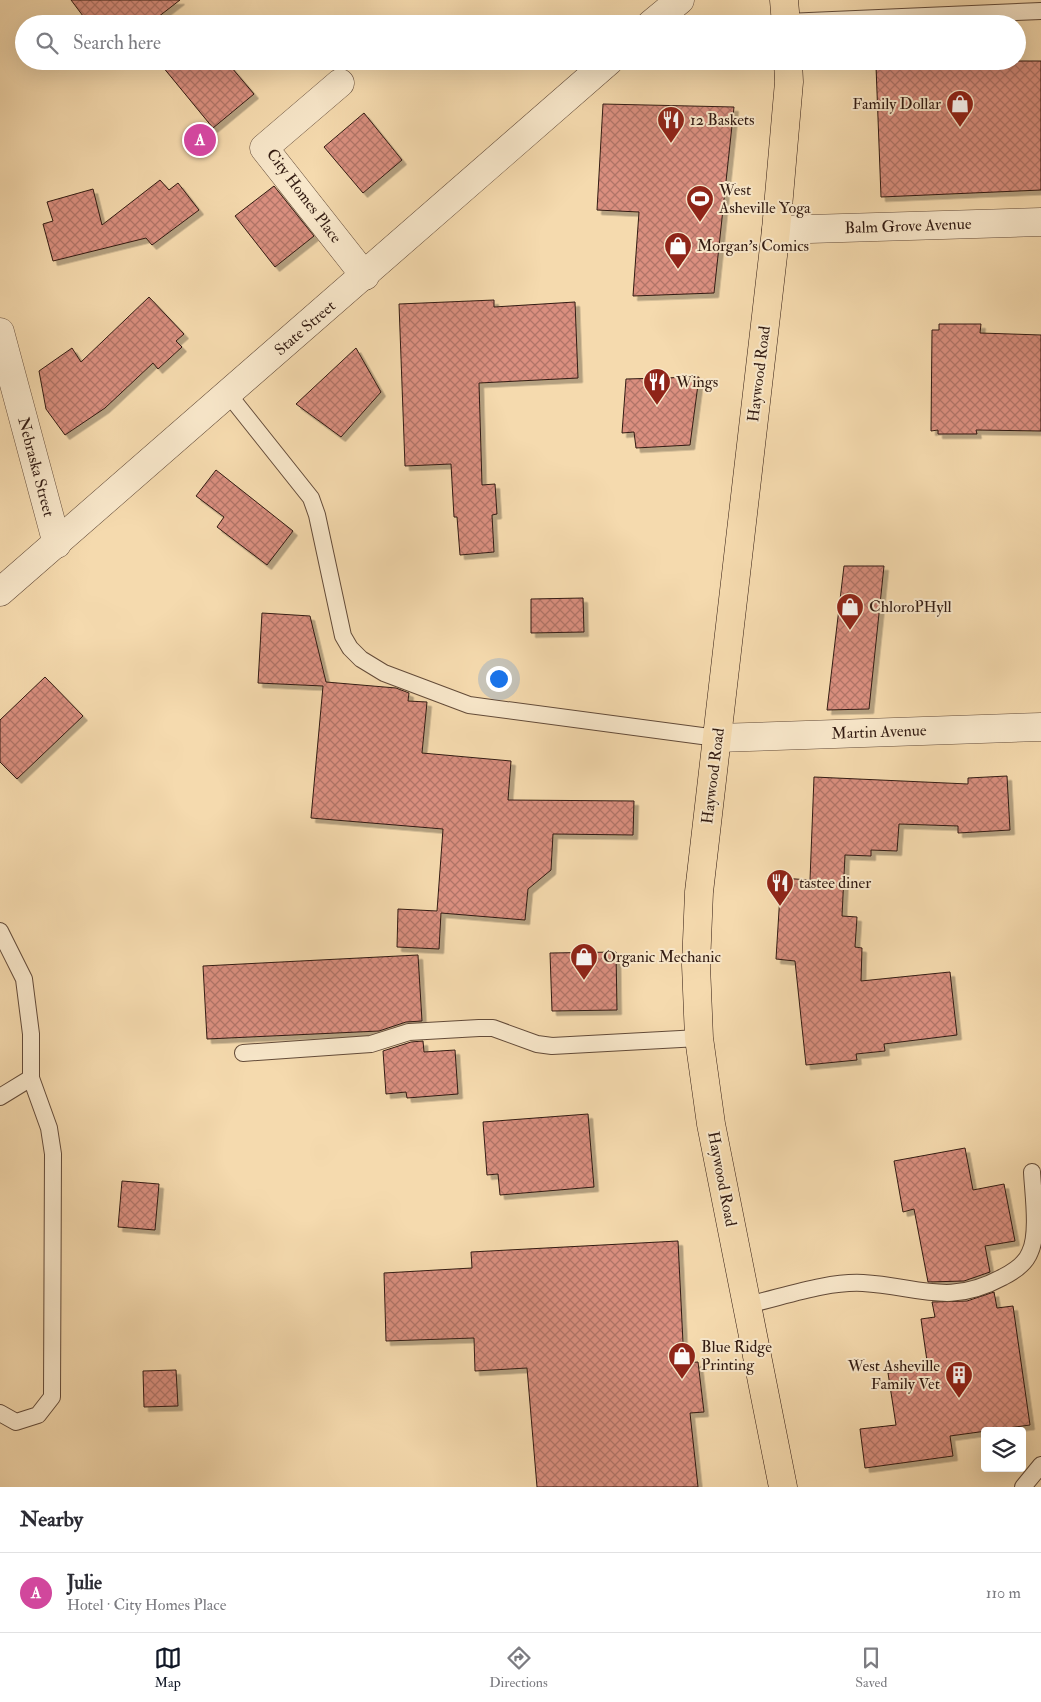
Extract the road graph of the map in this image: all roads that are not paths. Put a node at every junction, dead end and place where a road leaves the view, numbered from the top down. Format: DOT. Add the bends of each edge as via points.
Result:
graph roads {
  1 [pos="680,0"];
  2 [pos="1041,11"];
  3 [pos="662,15"];
  4 [pos="785,15"];
  5 [pos="598,70"];
  6 [pos="788,70"];
  7 [pos="340,83"];
  8 [pos="1041,222"];
  9 [pos="776,230"];
  10 [pos="365,276"];
  11 [pos="0,332"];
  12 [pos="229,395"];
  13 [pos="58,544"];
  14 [pos="0,592"];
  15 [pos="1041,727"];
  16 [pos="717,738"];
  17 [pos="0,932"];
  18 [pos="699,1038"];
  19 [pos="243,1053"];
  20 [pos="31,1078"];
  21 [pos="0,1097"];
  22 [pos="1032,1172"];
  23 [pos="747,1305"];
  24 [pos="0,1413"];
  25 [pos="1041,1464"];
  26 [pos="783,1487"];
  27 [pos="1023,1487"];
  1 -- 3 [label="street"];
  2 -- 4 [label="lane"];
  5 -- 10 [label="street, State Street"];
  6 -- 9 [label="main road, Haywood Road"];
  7 -- 10 [label="street, City Homes Place" via="264,148"];
  8 -- 9 [label="street, Balm Grove Avenue"];
  9 -- 16 [label="main road, Haywood Road"];
  10 -- 12 [label="street, State Street"];
  11 -- 13 [label="street, Nebraska Street"];
  12 -- 13 [label="street, State Street"];
  12 -- 16 [label="lane" via="311,498 343,636 361,659 384,673 469,705"];
  13 -- 14 [label="street, State Street"];
  15 -- 16 [label="street, Martin Avenue"];
  16 -- 18 [label="main road, Haywood Road" via="699,892 696,965"];
  17 -- 20 [label="lane" via="24,979 31,1034"];
  18 -- 19 [label="lane" via="552,1046 493,1028 479,1028 409,1032 371,1044"];
  18 -- 23 [label="main road, Haywood Road" via="711,1124"];
  20 -- 21 [label="lane"];
  20 -- 24 [label="lane" via="49,1128 53,1154 52,1397 38,1415 16,1422"];
  22 -- 23 [label="lane" via="1035,1220 1030,1252 1015,1271 984,1288 932,1294 862,1283 838,1284"];
  23 -- 26 [label="main road, Haywood Road"];
  25 -- 27 [label="lane"];
}
